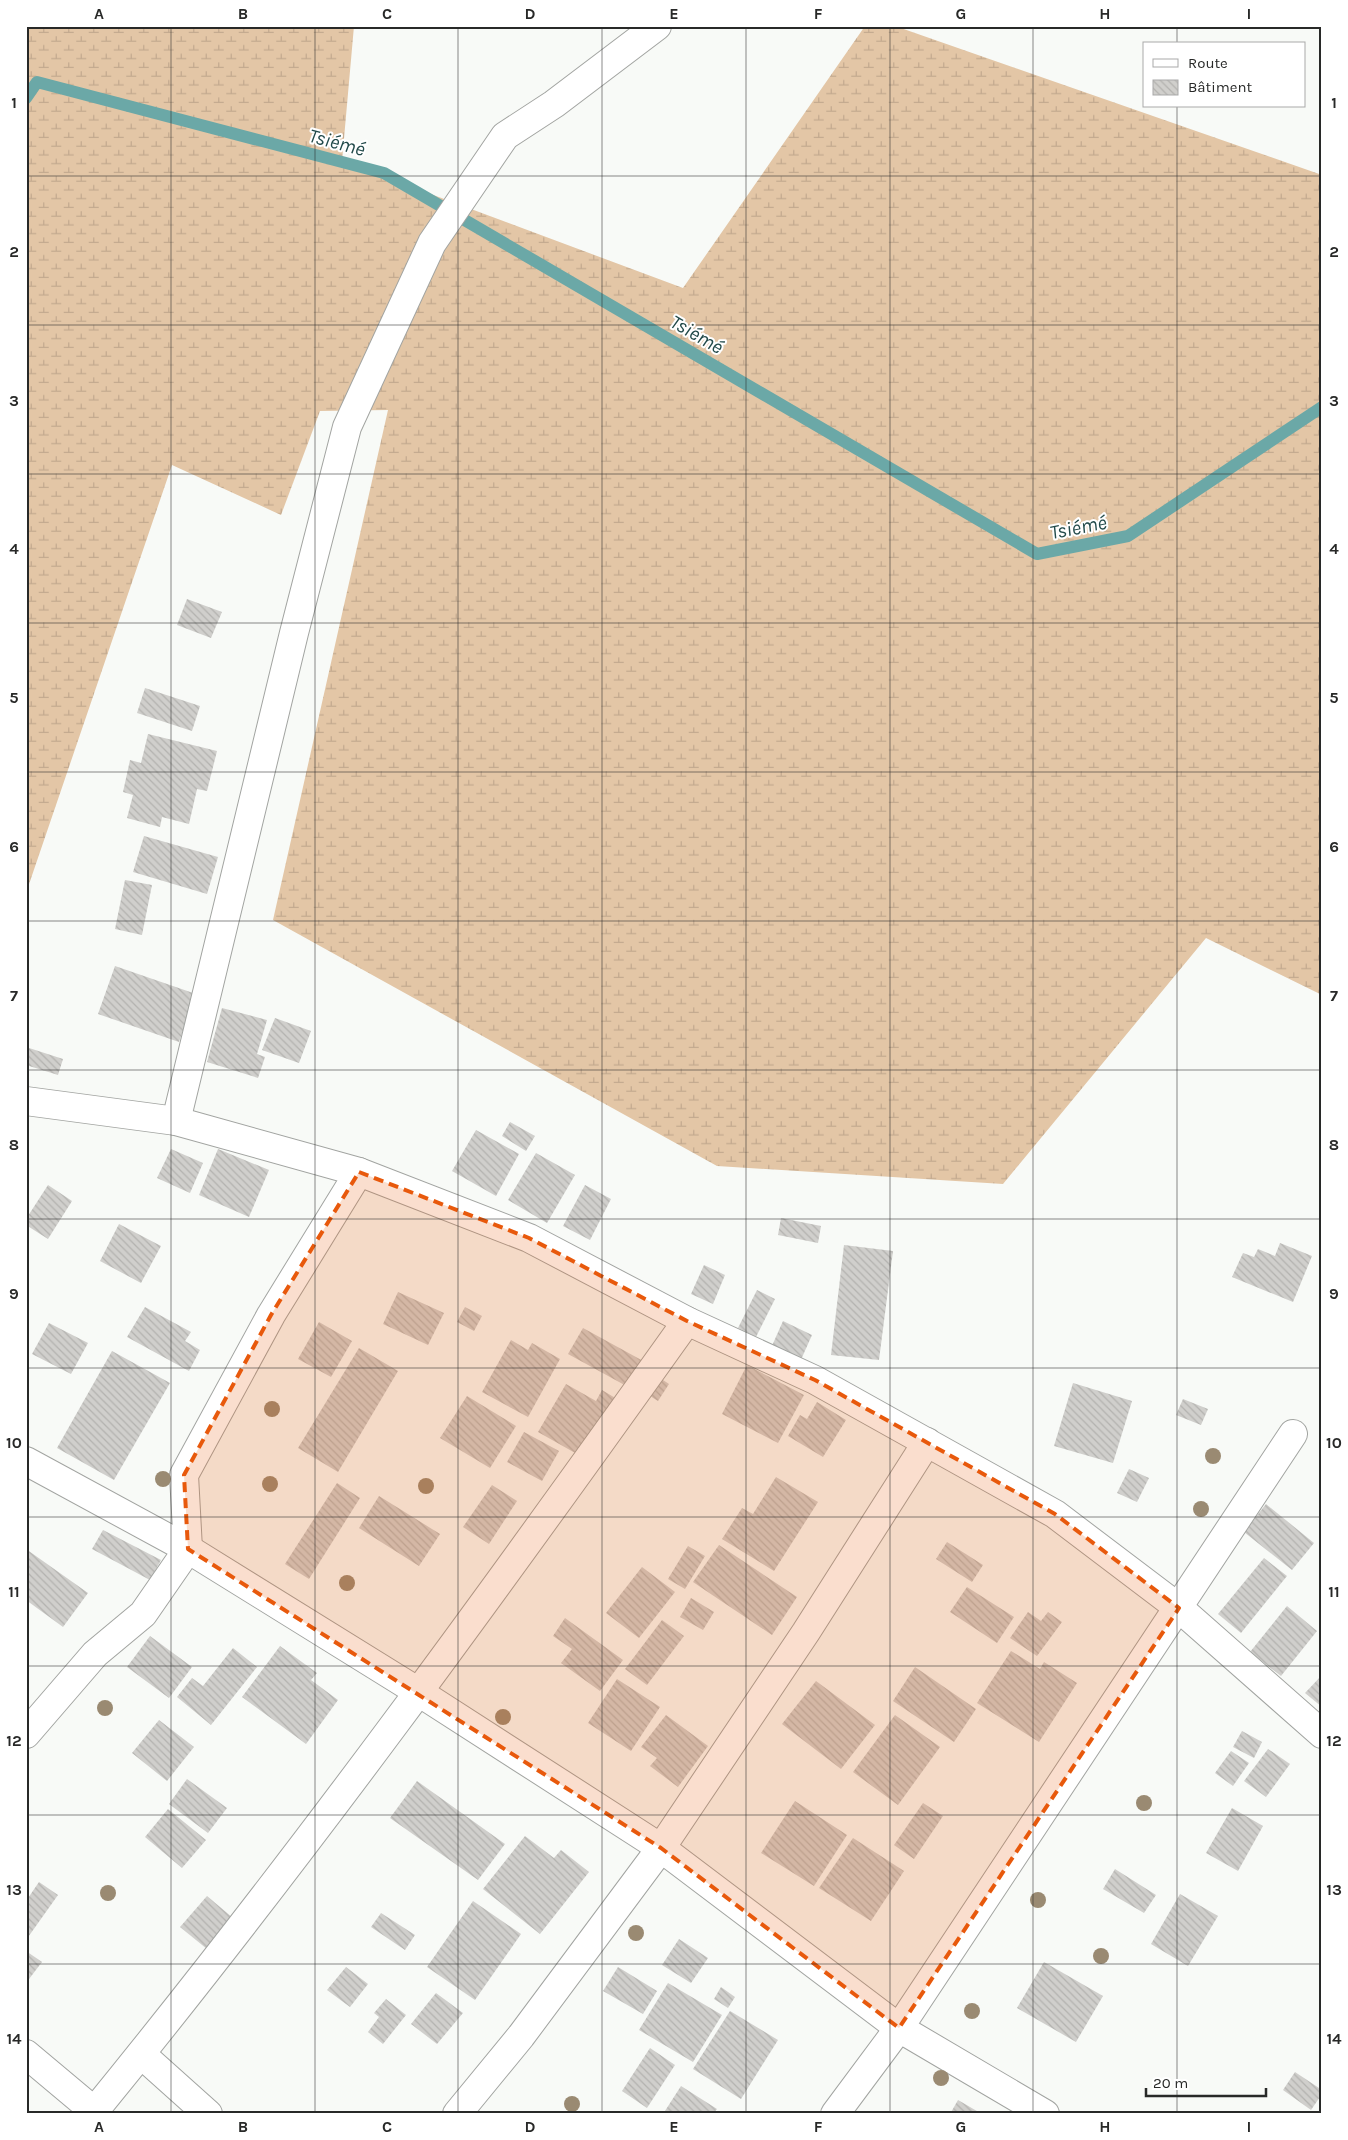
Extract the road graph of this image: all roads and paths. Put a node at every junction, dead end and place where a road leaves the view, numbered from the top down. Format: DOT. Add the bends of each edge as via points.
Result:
graph roads {
  1 [pos="657,26"];
  2 [pos="26,1101"];
  3 [pos="176,1121"];
  4 [pos="359,1172"];
  5 [pos="687,1320"];
  6 [pos="1293,1434"];
  7 [pos="927,1442"];
  8 [pos="26,1460"];
  9 [pos="188,1549"];
  10 [pos="1179,1608"];
  11 [pos="417,1691"];
  12 [pos="26,1734"];
  13 [pos="1322,1734"];
  14 [pos="661,1848"];
  15 [pos="898,2028"];
  16 [pos="26,2054"];
  17 [pos="141,2054"];
  18 [pos="93,2112"];
  19 [pos="208,2114"];
  20 [pos="457,2114"];
  21 [pos="836,2114"];
  22 [pos="1045,2114"];
  1 -- 3 [label="street" via="554,104 505,136 432,243 347,427"];
  2 -- 3 [label="street"];
  3 -- 4 [label="street"];
  4 -- 5 [label="street" via="529,1238"];
  4 -- 9 [label="street" via="271,1315 184,1476"];
  5 -- 7 [label="street" via="815,1380"];
  5 -- 11 [label="street"];
  6 -- 10 [label="street"];
  7 -- 10 [label="street" via="1055,1514"];
  7 -- 14 [label="street" via="806,1632"];
  8 -- 9 [label="street"];
  9 -- 11 [label="street"];
  9 -- 12 [label="street" via="143,1614 95,1654"];
  10 -- 13 [label="street"];
  10 -- 15 [label="street"];
  11 -- 14 [label="street"];
  11 -- 17 [label="street" via="279,1878"];
  14 -- 15 [label="street"];
  14 -- 20 [label="street" via="521,2036"];
  15 -- 21 [label="street"];
  15 -- 22 [label="street"];
  16 -- 18 [label="street"];
  17 -- 18 [label="street"];
  17 -- 19 [label="street"];
}
